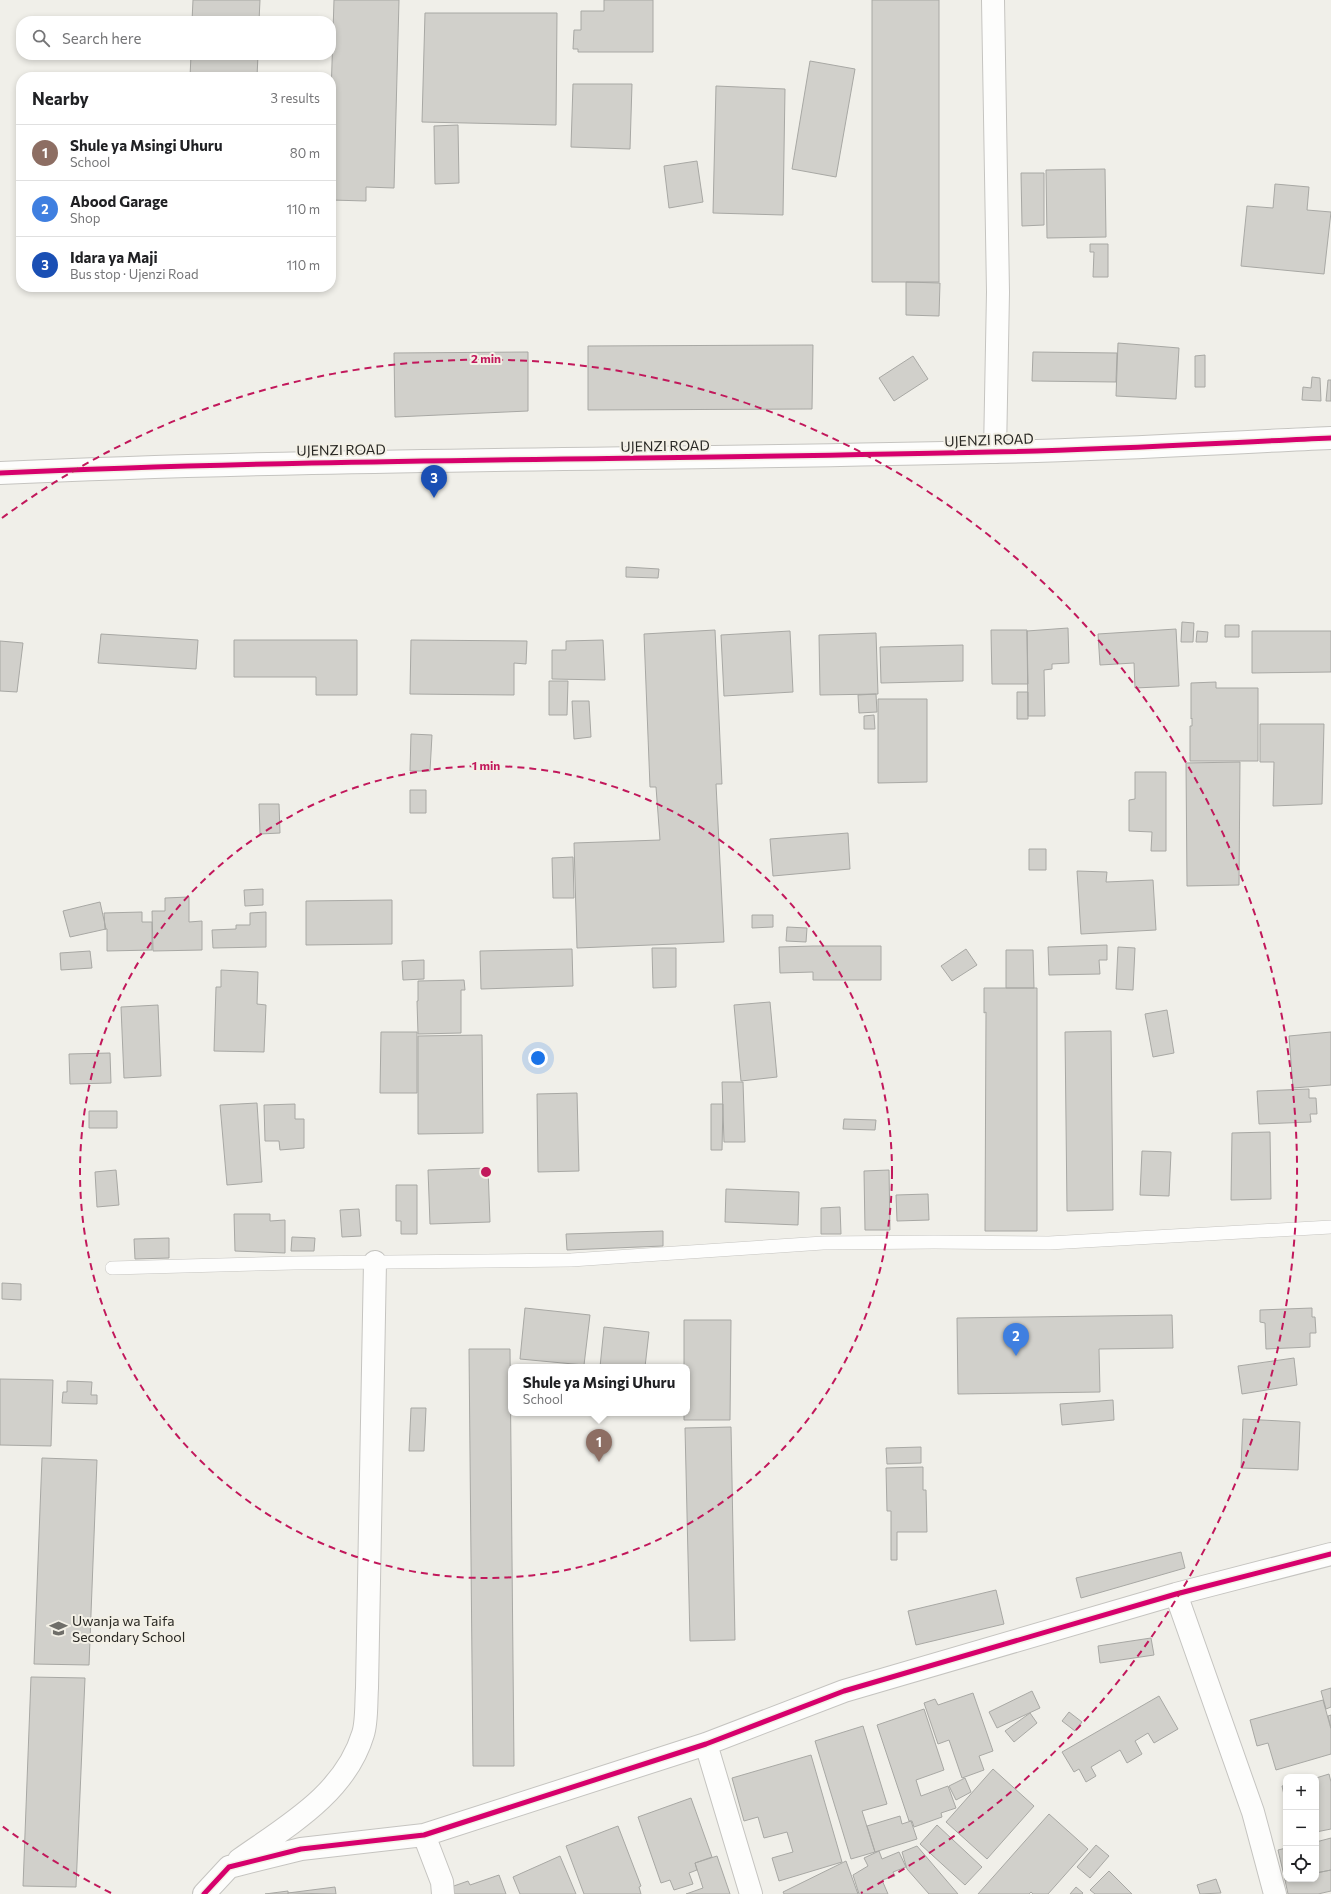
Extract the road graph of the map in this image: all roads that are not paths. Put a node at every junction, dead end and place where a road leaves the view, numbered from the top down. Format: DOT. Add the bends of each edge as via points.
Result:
graph roads {
  1 [pos="993,0"];
  2 [pos="1331,438"];
  3 [pos="995,452"];
  4 [pos="0,473"];
  5 [pos="1331,1227"];
  6 [pos="375,1262"];
  7 [pos="112,1268"];
  8 [pos="1331,1554"];
  9 [pos="1176,1594"];
  10 [pos="706,1744"];
  11 [pos="424,1835"];
  12 [pos="229,1867"];
  13 [pos="204,1894"];
  14 [pos="443,1894"];
  15 [pos="751,1894"];
  16 [pos="1275,1894"];
  1 -- 3 [label="street" via="998,292"];
  2 -- 3 [label="street, UJENZI ROAD"];
  3 -- 4 [label="street, UJENZI ROAD" via="587,460 325,461"];
  5 -- 6 [label="lane" via="1049,1243 823,1243 571,1260"];
  6 -- 7 [label="lane"];
  6 -- 12 [label="street" via="364,1733 346,1771 330,1791 302,1815"];
  8 -- 9 [label="street"];
  9 -- 10 [label="street" via="844,1691"];
  9 -- 16 [label="street" via="1253,1812"];
  10 -- 11 [label="street"];
  10 -- 15 [label="street"];
  11 -- 12 [label="street" via="301,1849"];
  11 -- 14 [label="street" via="442,1882"];
  12 -- 13 [label="street"];
}
